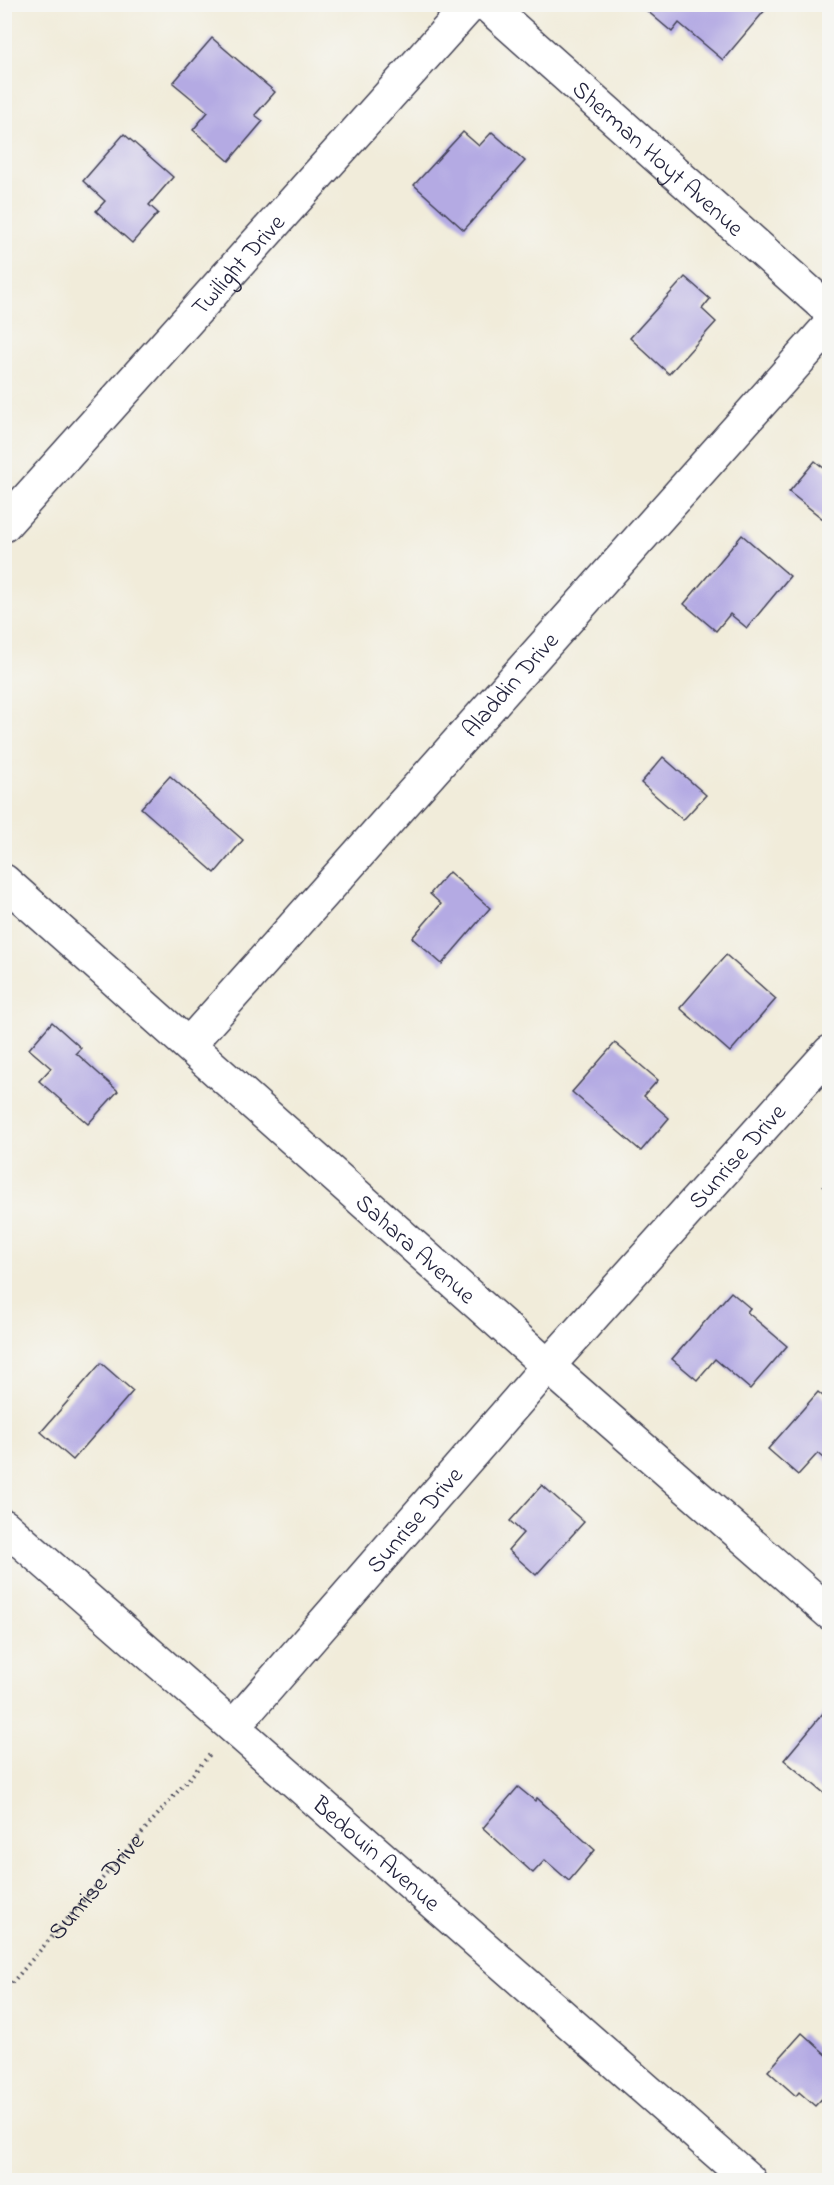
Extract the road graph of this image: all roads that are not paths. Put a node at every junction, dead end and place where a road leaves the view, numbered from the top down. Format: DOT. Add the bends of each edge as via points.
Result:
graph roads {
  1 [pos="471,4"];
  2 [pos="486,4"];
  3 [pos="830,311"];
  4 [pos="830,325"];
  5 [pos="4,525"];
  6 [pos="4,881"];
  7 [pos="189,1044"];
  8 [pos="830,1052"];
  9 [pos="548,1366"];
  10 [pos="4,1526"];
  11 [pos="830,1613"];
  12 [pos="234,1726"];
  13 [pos="749,2181"];
  1 -- 5 [label="street, Twilight Drive"];
  2 -- 3 [label="street, Sherman Hoyt Avenue"];
  4 -- 7 [label="street, Aladdin Drive"];
  6 -- 7 [label="street, Sahara Avenue"];
  7 -- 9 [label="street, Sahara Avenue"];
  8 -- 9 [label="street, Sunrise Drive"];
  9 -- 11 [label="street, Sahara Avenue"];
  9 -- 12 [label="street, Sunrise Drive"];
  10 -- 12 [label="street, Bedouin Avenue"];
  12 -- 13 [label="street, Bedouin Avenue"];
}
